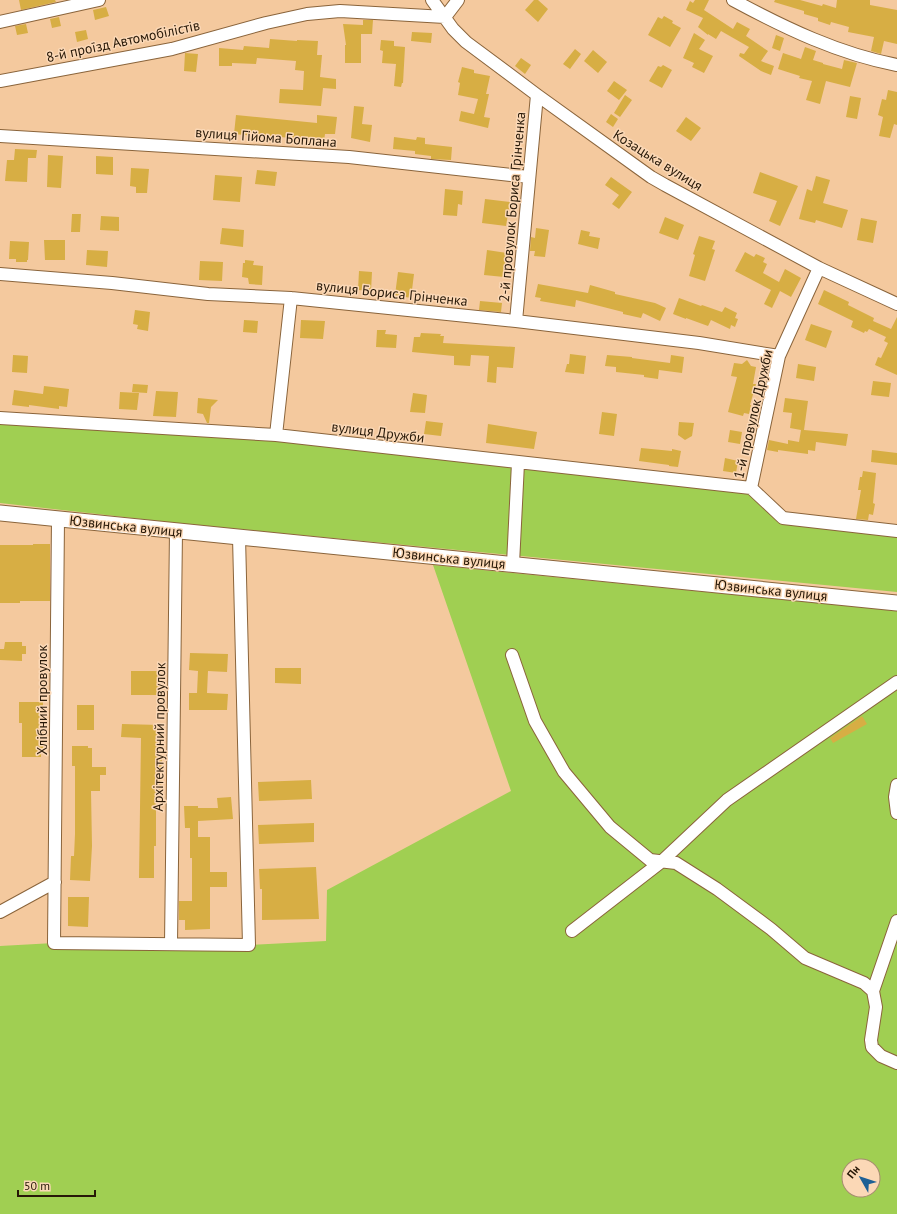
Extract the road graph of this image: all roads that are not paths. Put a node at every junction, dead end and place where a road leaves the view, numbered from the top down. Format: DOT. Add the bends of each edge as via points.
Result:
graph roads {
  1 [pos="99,0"];
  2 [pos="432,0"];
  3 [pos="458,0"];
  4 [pos="733,0"];
  5 [pos="444,16"];
  6 [pos="0,22"];
  7 [pos="897,65"];
  8 [pos="0,81"];
  9 [pos="537,96"];
  10 [pos="0,136"];
  11 [pos="529,178"];
  12 [pos="819,268"];
  13 [pos="0,274"];
  14 [pos="291,298"];
  15 [pos="897,304"];
  16 [pos="516,321"];
  17 [pos="779,356"];
  18 [pos="0,418"];
  19 [pos="276,435"];
  20 [pos="518,463"];
  21 [pos="751,488"];
  22 [pos="0,513"];
  23 [pos="58,519"];
  24 [pos="176,531"];
  25 [pos="897,531"];
  26 [pos="239,537"];
  27 [pos="513,564"];
  28 [pos="897,603"];
  29 [pos="512,655"];
  30 [pos="897,682"];
  31 [pos="897,784"];
  32 [pos="897,813"];
  33 [pos="661,862"];
  34 [pos="55,882"];
  35 [pos="0,912"];
  36 [pos="897,921"];
  37 [pos="572,931"];
  38 [pos="171,944"];
  39 [pos="873,991"];
  40 [pos="897,1063"];
  1 -- 6 [label="street"];
  2 -- 5 [label="street, Козацька вулиця"];
  3 -- 5 [label="street"];
  4 -- 7 [label="street" via="820,42"];
  5 -- 8 [label="street, 8-й проїзд Автомобілістів" via="340,11 307,14 172,49"];
  5 -- 9 [label="street, Козацька вулиця" via="466,42"];
  9 -- 11 [label="street, 2-й провулок Бориса Грінченка"];
  9 -- 12 [label="street, Козацька вулиця" via="665,185"];
  10 -- 11 [label="street, вулиця Гійома Боплана" via="349,157"];
  11 -- 16 [label="street, 2-й провулок Бориса Грінченка"];
  12 -- 15 [label="street, Козацька вулиця"];
  12 -- 17 [label="street, 1-й провулок Дружби"];
  13 -- 14 [label="street, вулиця Бориса Грінченка" via="208,294"];
  14 -- 16 [label="street, вулиця Бориса Грінченка"];
  14 -- 19 [label="street"];
  16 -- 17 [label="street, вулиця Бориса Грінченка"];
  17 -- 21 [label="street, 1-й провулок Дружби"];
  18 -- 19 [label="street, вулиця Дружби"];
  19 -- 20 [label="street, вулиця Дружби"];
  20 -- 21 [label="street, вулиця Дружби"];
  20 -- 27 [label="street"];
  21 -- 25 [label="street, 1-й провулок Дружби" via="783,518"];
  22 -- 23 [label="main road, Юзвинська вулиця"];
  23 -- 24 [label="main road, Юзвинська вулиця"];
  23 -- 34 [label="street, Хлібний провулок"];
  24 -- 26 [label="main road, Юзвинська вулиця"];
  24 -- 38 [label="street, Архітектурний провулок"];
  26 -- 27 [label="main road, Юзвинська вулиця"];
  26 -- 38 [label="street" via="249,945"];
  27 -- 28 [label="main road, Юзвинська вулиця"];
  29 -- 33 [label="street" via="535,721 564,772 610,827 650,860"];
  30 -- 33 [label="street" via="727,800"];
  31 -- 32 [label="street"];
  33 -- 37 [label="street"];
  33 -- 39 [label="street" via="676,863 717,889 805,958 864,984"];
  34 -- 35 [label="street"];
  34 -- 38 [label="street, Хлібний провулок" via="54,943"];
  36 -- 39 [label="street"];
  39 -- 40 [label="street" via="876,1007 872,1047 881,1056"];
}
